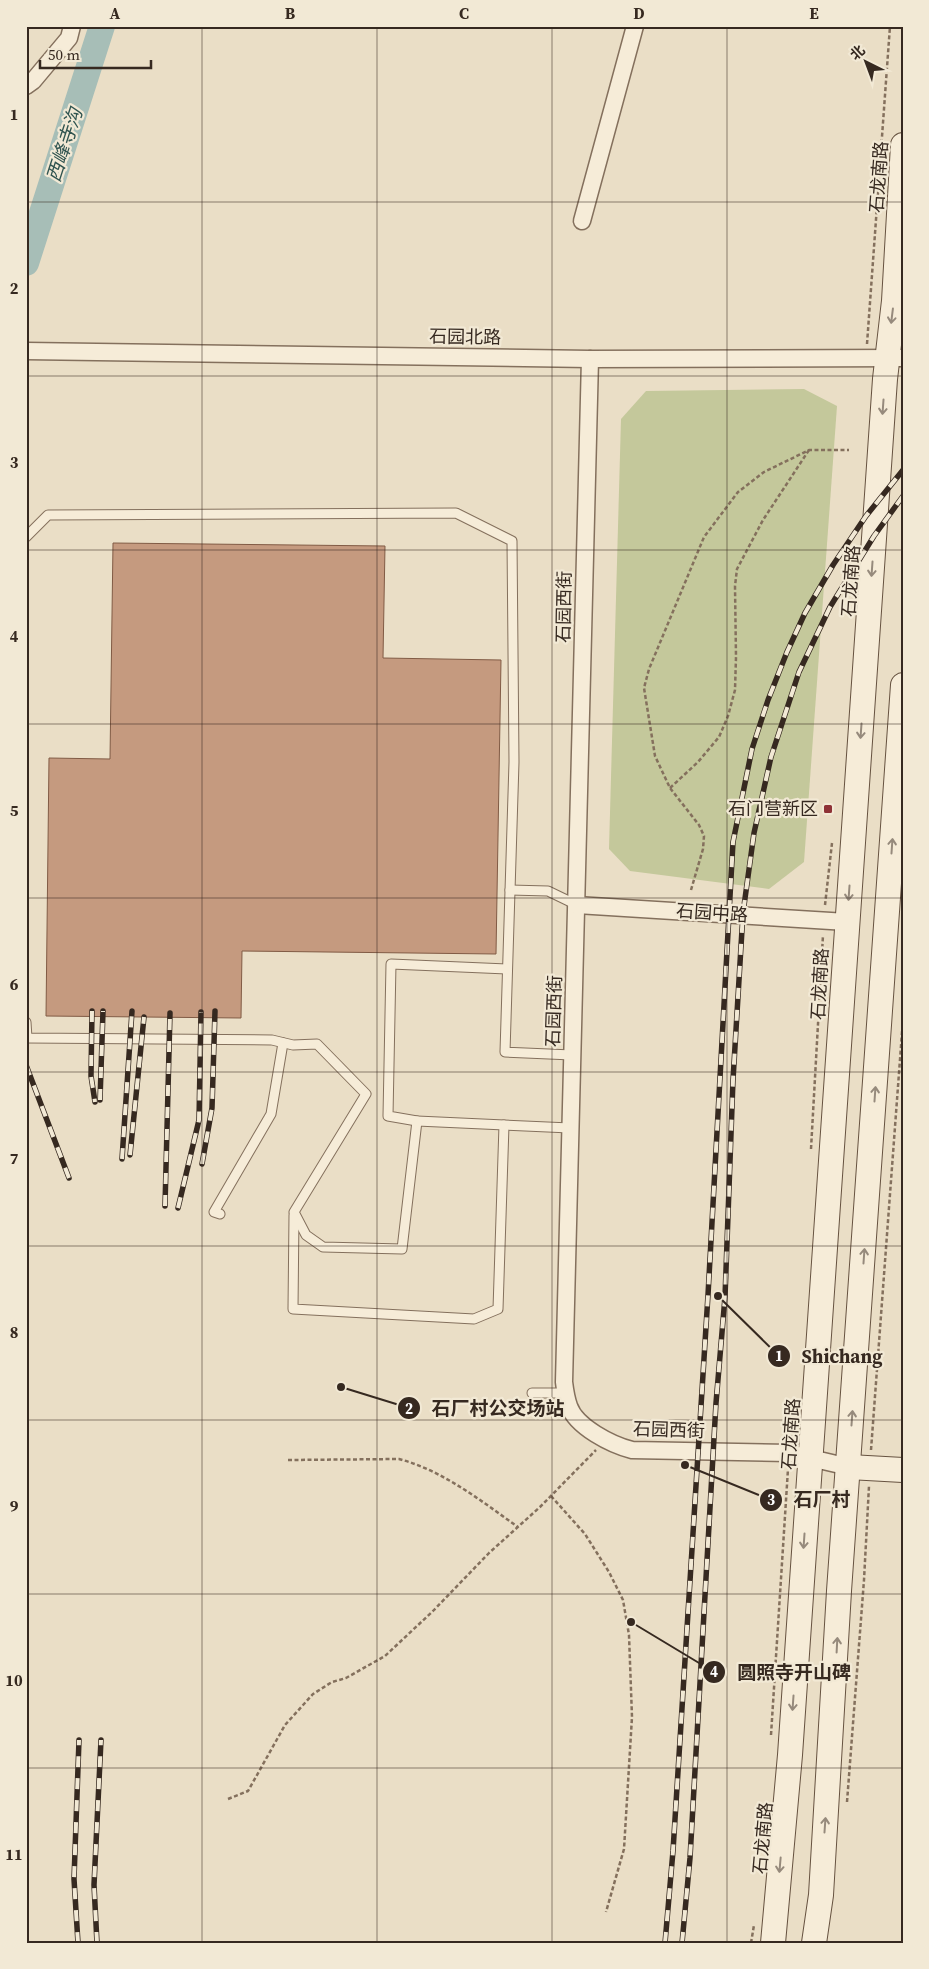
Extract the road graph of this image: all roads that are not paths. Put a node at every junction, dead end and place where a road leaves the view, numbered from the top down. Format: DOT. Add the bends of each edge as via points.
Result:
graph roads {
  1 [pos="72,26"];
  2 [pos="636,26"];
  3 [pos="26,86"];
  4 [pos="903,145"];
  5 [pos="582,220"];
  6 [pos="26,351"];
  7 [pos="885,358"];
  8 [pos="590,359"];
  9 [pos="26,537"];
  10 [pos="903,685"];
  11 [pos="510,890"];
  12 [pos="577,905"];
  13 [pos="895,913"];
  14 [pos="847,922"];
  15 [pos="507,969"];
  16 [pos="26,1022"];
  17 [pos="283,1043"];
  18 [pos="572,1055"];
  19 [pos="417,1120"];
  20 [pos="504,1125"];
  21 [pos="570,1128"];
  22 [pos="294,1212"];
  23 [pos="220,1214"];
  24 [pos="532,1393"];
  25 [pos="566,1393"];
  26 [pos="800,1455"];
  27 [pos="849,1467"];
  28 [pos="903,1470"];
  29 [pos="773,1943"];
  30 [pos="814,1943"];
  1 -- 3 [label="street" via="69,38"];
  2 -- 5 [label="street"];
  4 -- 7 [label="main road, 石龙南路, one-way" via="894,301"];
  6 -- 8 [label="street, 石园北路"];
  7 -- 8 [label="street, 石园北路"];
  7 -- 14 [label="main road, 石龙南路, one-way"];
  8 -- 12 [label="street, 石园西街"];
  9 -- 11 [label="lane" via="48,516 456,513 512,541 514,762"];
  13 -- 10 [label="main road, one-way"];
  11 -- 12 [label="lane" via="548,891"];
  11 -- 15 [label="lane"];
  12 -- 14 [label="street, 石园中路"];
  12 -- 18 [label="street, 石园西街"];
  27 -- 13 [label="main road, one-way"];
  14 -- 26 [label="main road, 石龙南路"];
  15 -- 18 [label="lane" via="504,1052"];
  15 -- 19 [label="lane" via="391,964 388,1116"];
  16 -- 17 [label="lane" via="26,1038 272,1040"];
  17 -- 22 [label="lane" via="317,1044 366,1094"];
  17 -- 23 [label="lane" via="271,1114 214,1212"];
  18 -- 21 [label="street, 石园西街"];
  19 -- 20 [label="lane"];
  19 -- 22 [label="lane" via="402,1249 323,1247 306,1235"];
  20 -- 21 [label="lane"];
  20 -- 22 [label="lane" via="498,1309 474,1319 293,1309"];
  21 -- 25 [label="street, 石园西街"];
  24 -- 25 [label="lane"];
  25 -- 26 [label="street, 石园西街" via="569,1408 575,1416 614,1446 632,1450"];
  26 -- 27 [label="street, 石园西街"];
  26 -- 29 [label="main road, 石龙南路, one-way" via="790,1755"];
  27 -- 28 [label="main road"];
  30 -- 27 [label="main road, one-way" via="821,1896"];
}
